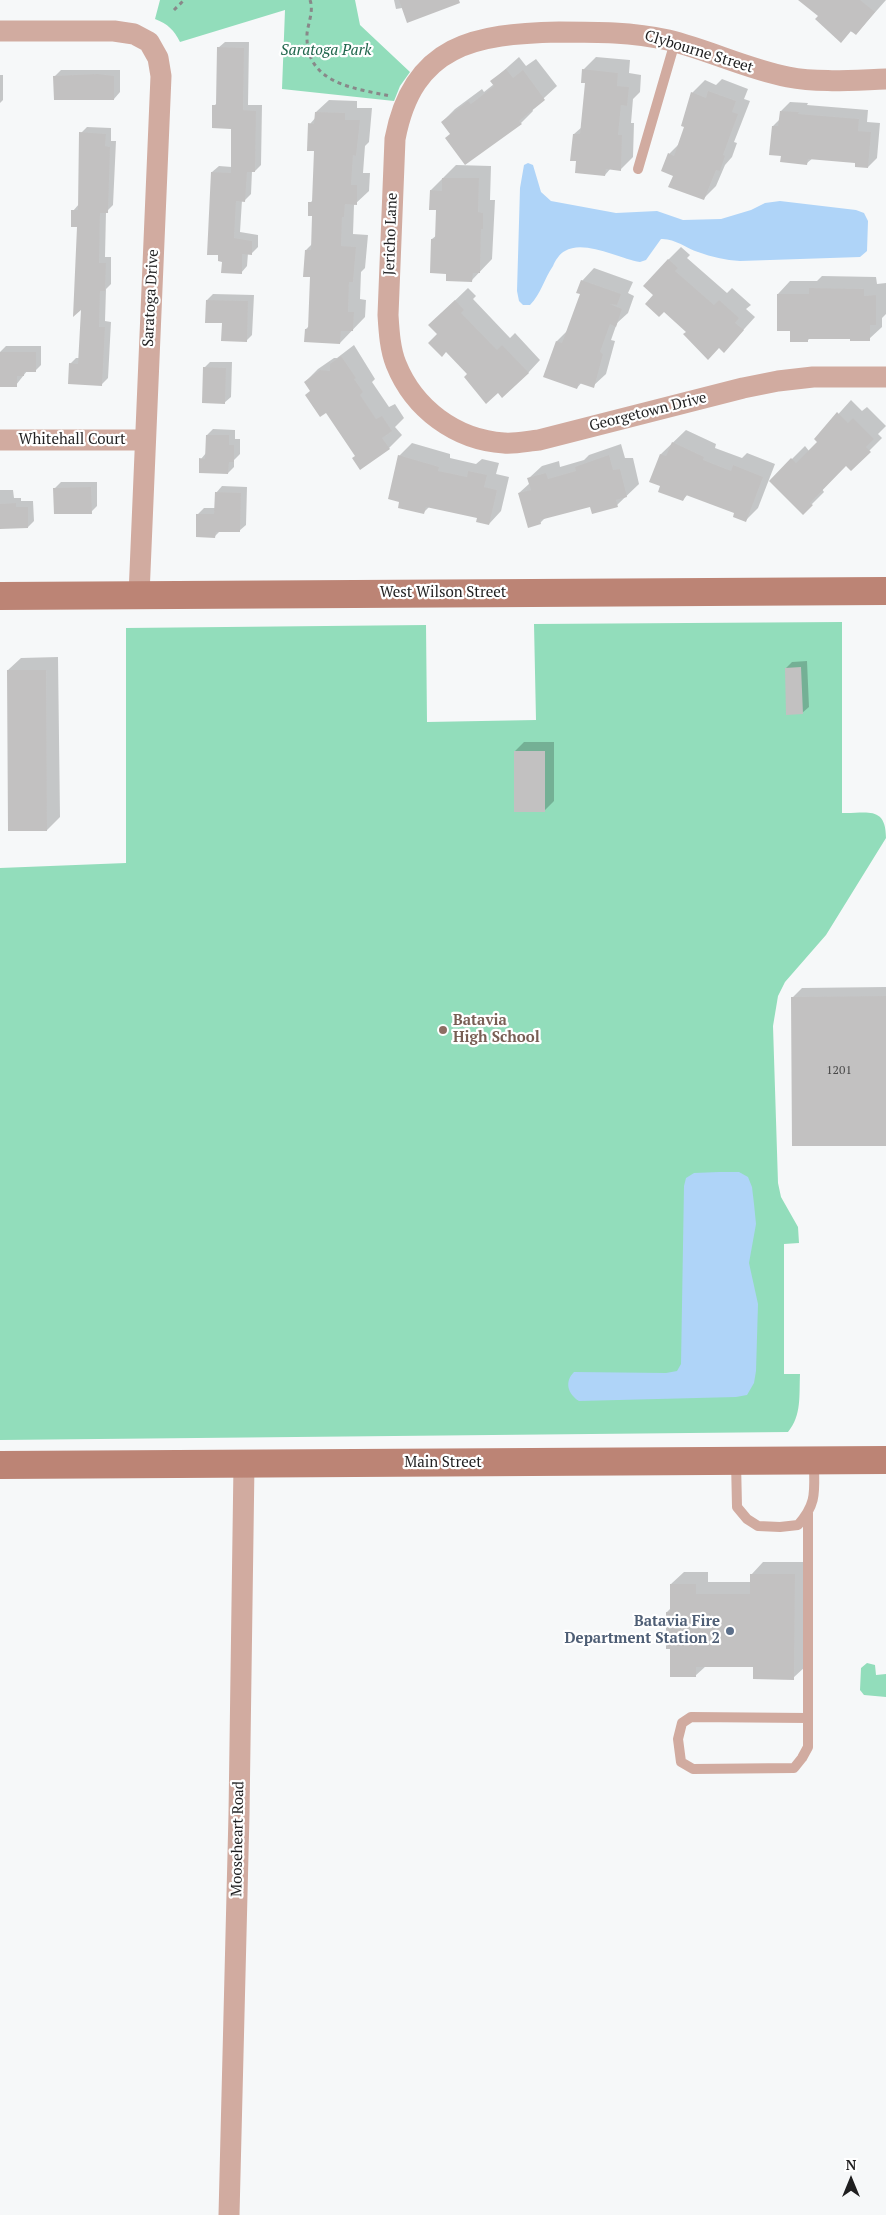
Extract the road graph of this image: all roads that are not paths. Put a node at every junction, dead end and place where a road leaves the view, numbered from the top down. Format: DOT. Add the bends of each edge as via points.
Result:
graph roads {
  1 [pos="0,31"];
  2 [pos="675,42"];
  3 [pos="429,66"];
  4 [pos="886,79"];
  5 [pos="638,169"];
  6 [pos="886,377"];
  7 [pos="420,404"];
  8 [pos="0,440"];
  9 [pos="145,440"];
  10 [pos="886,591"];
  11 [pos="139,595"];
  12 [pos="0,596"];
  13 [pos="886,1460"];
  14 [pos="736,1461"];
  15 [pos="814,1461"];
  16 [pos="244,1464"];
  17 [pos="0,1465"];
  18 [pos="808,1514"];
  19 [pos="808,1718"];
  20 [pos="229,2215"];
  1 -- 9 [label="street, Saratoga Drive" via="114,31 134,34 150,42 158,58 161,76"];
  2 -- 3 [label="street, Clybourne Street" via="608,31 513,33 455,48"];
  2 -- 4 [label="street, Clybourne Street" via="762,72 791,78"];
  2 -- 5 [label="lane"];
  3 -- 7 [label="street, Jericho Lane" via="412,89 400,115 395,139 388,315 396,363"];
  6 -- 7 [label="street, Georgetown Drive" via="813,377 778,381 539,440 505,443 471,437 443,424"];
  8 -- 9 [label="street, Whitehall Court"];
  9 -- 11 [label="street, Saratoga Drive"];
  10 -- 11 [label="main road, West Wilson Street"];
  11 -- 12 [label="main road, West Wilson Street"];
  13 -- 15 [label="main road, Main Street"];
  14 -- 15 [label="main road, Main Street"];
  14 -- 16 [label="main road, Main Street"];
  14 -- 18 [label="lane" via="737,1507 747,1519 758,1526 780,1527 798,1525"];
  15 -- 18 [label="lane" via="814,1496"];
  16 -- 17 [label="main road, Main Street"];
  16 -- 20 [label="street, Mooseheart Road"];
  18 -- 19 [label="lane"];
  19 -- 19 [label="lane" via="808,1747 794,1768 693,1769 680,1762 678,1739 682,1723 691,1717"];
}
